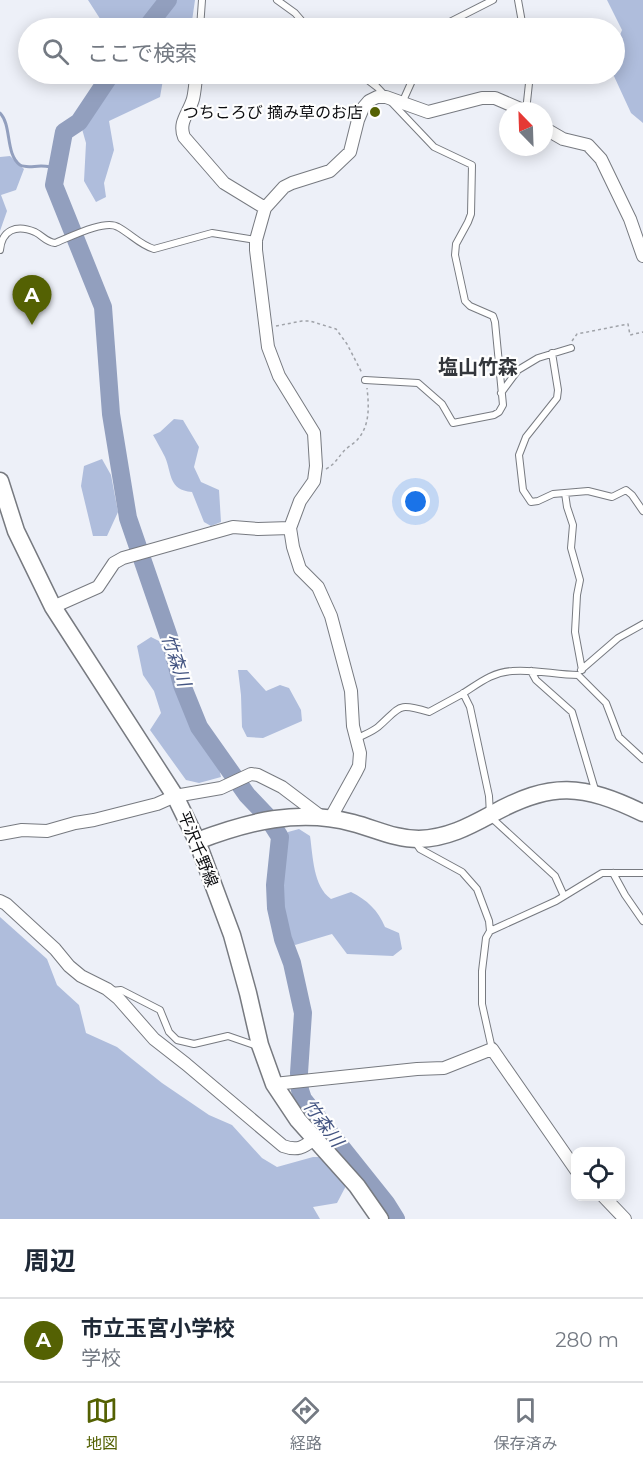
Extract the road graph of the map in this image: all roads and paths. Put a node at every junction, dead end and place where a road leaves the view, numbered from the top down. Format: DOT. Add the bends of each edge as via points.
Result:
graph roads {
  1 [pos="202,0"];
  2 [pos="278,0"];
  3 [pos="493,0"];
  4 [pos="510,0"];
  5 [pos="518,1"];
  6 [pos="201,18"];
  7 [pos="299,18"];
  8 [pos="458,18"];
  9 [pos="521,18"];
  10 [pos="195,84"];
  11 [pos="373,84"];
  12 [pos="411,84"];
  13 [pos="529,84"];
  14 [pos="386,97"];
  15 [pos="504,102"];
  16 [pos="526,102"];
  17 [pos="402,103"];
  18 [pos="553,133"];
  19 [pos="265,208"];
  20 [pos="256,240"];
  21 [pos="0,250"];
  22 [pos="643,256"];
  23 [pos="265,328"];
  24 [pos="643,332"];
  25 [pos="571,348"];
  26 [pos="552,353"];
  27 [pos="365,380"];
  28 [pos="501,393"];
  29 [pos="315,474"];
  30 [pos="0,481"];
  31 [pos="566,493"];
  32 [pos="643,511"];
  33 [pos="290,528"];
  34 [pos="53,607"];
  35 [pos="643,624"];
  36 [pos="531,671"];
  37 [pos="580,672"];
  38 [pos="463,693"];
  39 [pos="356,739"];
  40 [pos="643,759"];
  41 [pos="596,793"];
  42 [pos="175,796"];
  43 [pos="643,813"];
  44 [pos="490,814"];
  45 [pos="327,819"];
  46 [pos="0,834"];
  47 [pos="413,839"];
  48 [pos="197,841"];
  49 [pos="613,873"];
  50 [pos="643,873"];
  51 [pos="564,896"];
  52 [pos="0,901"];
  53 [pos="643,921"];
  54 [pos="490,931"];
  55 [pos="110,991"];
  56 [pos="260,1045"];
  57 [pos="492,1049"];
  58 [pos="282,1083"];
  59 [pos="314,1139"];
  60 [pos="571,1163"];
  61 [pos="607,1201"];
  62 [pos="380,1219"];
  63 [pos="625,1219"];
  1 -- 6 [label="lane"];
  2 -- 7 [label="lane"];
  3 -- 8 [label="lane"];
  4 -- 5 [label="lane"];
  5 -- 9 [label="lane"];
  10 -- 19 [label="street" via="193,100 182,122 184,137 224,183"];
  11 -- 14 [label="lane"];
  12 -- 17 [label="lane"];
  13 -- 16 [label="lane"];
  14 -- 17 [label="street"];
  14 -- 19 [label="street" via="377,97 363,108 353,148 336,168 284,187"];
  14 -- 28 [label="lane" via="434,147 472,165 471,214 456,244 455,255 465,301 493,316 495,322"];
  15 -- 17 [label="street" via="482,98 428,112"];
  18 -- 22 [label="street" via="588,145 601,159"];
  19 -- 20 [label="street"];
  20 -- 21 [label="lane" via="212,233 154,249 115,225 102,225 56,243 47,242 35,232 14,229 5,233"];
  20 -- 23 [label="street"];
  23 -- 27 [label="path" via="310,321 336,329"];
  23 -- 29 [label="street" via="274,365 314,433"];
  24 -- 25 [label="path" via="630,335 628,324 577,334 572,338"];
  25 -- 26 [label="lane"];
  26 -- 28 [label="lane" via="519,370"];
  26 -- 31 [label="lane" via="557,398 526,437 519,465 523,490 531,502"];
  27 -- 28 [label="lane" via="418,383 442,404 453,423 494,416 503,405"];
  27 -- 29 [label="path" via="366,425 337,462"];
  29 -- 33 [label="street"];
  30 -- 34 [label="main road, 平沢千野線" via="16,531"];
  31 -- 32 [label="lane" via="588,491 612,497 626,490"];
  31 -- 37 [label="lane" via="573,525 571,548 580,580 575,632"];
  33 -- 34 [label="street" via="233,527 123,558 114,563 98,587"];
  33 -- 39 [label="street" via="298,565 318,587 331,616 351,690"];
  34 -- 42 [label="main road, 平沢千野線"];
  35 -- 37 [label="lane" via="618,638"];
  36 -- 37 [label="lane" via="564,675"];
  36 -- 38 [label="lane" via="510,671 485,678"];
  36 -- 41 [label="lane" via="572,712"];
  37 -- 40 [label="lane" via="606,704 619,737"];
  38 -- 39 [label="lane" via="429,712 409,706 399,708"];
  38 -- 44 [label="lane" via="470,707"];
  39 -- 45 [label="street" via="359,766"];
  41 -- 43 [label="main road"];
  41 -- 44 [label="main road" via="542,792"];
  42 -- 45 [label="street" via="221,788 245,775 258,775"];
  42 -- 46 [label="street" via="47,831"];
  42 -- 48 [label="main road, 平沢千野線"];
  44 -- 47 [label="main road" via="452,834"];
  44 -- 51 [label="lane" via="555,876"];
  45 -- 47 [label="main road"];
  45 -- 48 [label="main road" via="281,817"];
  47 -- 54 [label="lane" via="420,849 462,872 477,889"];
  48 -- 56 [label="main road, 平沢千野線" via="232,935"];
  49 -- 50 [label="lane"];
  49 -- 51 [label="lane" via="597,875"];
  49 -- 53 [label="lane"];
  51 -- 54 [label="lane"];
  52 -- 55 [label="street" via="81,976"];
  54 -- 57 [label="lane" via="482,971 482,1004"];
  55 -- 56 [label="lane" via="121,990 160,1010 169,1032 177,1040 194,1044 228,1036 255,1047"];
  55 -- 59 [label="street" via="154,1039 283,1146 297,1149"];
  56 -- 58 [label="main road, 平沢千野線"];
  57 -- 58 [label="street" via="444,1068"];
  57 -- 60 [label="street"];
  58 -- 59 [label="main road, 平沢千野線" via="285,1102"];
  59 -- 62 [label="main road, 平沢千野線" via="357,1186"];
  61 -- 63 [label="street"];
}
